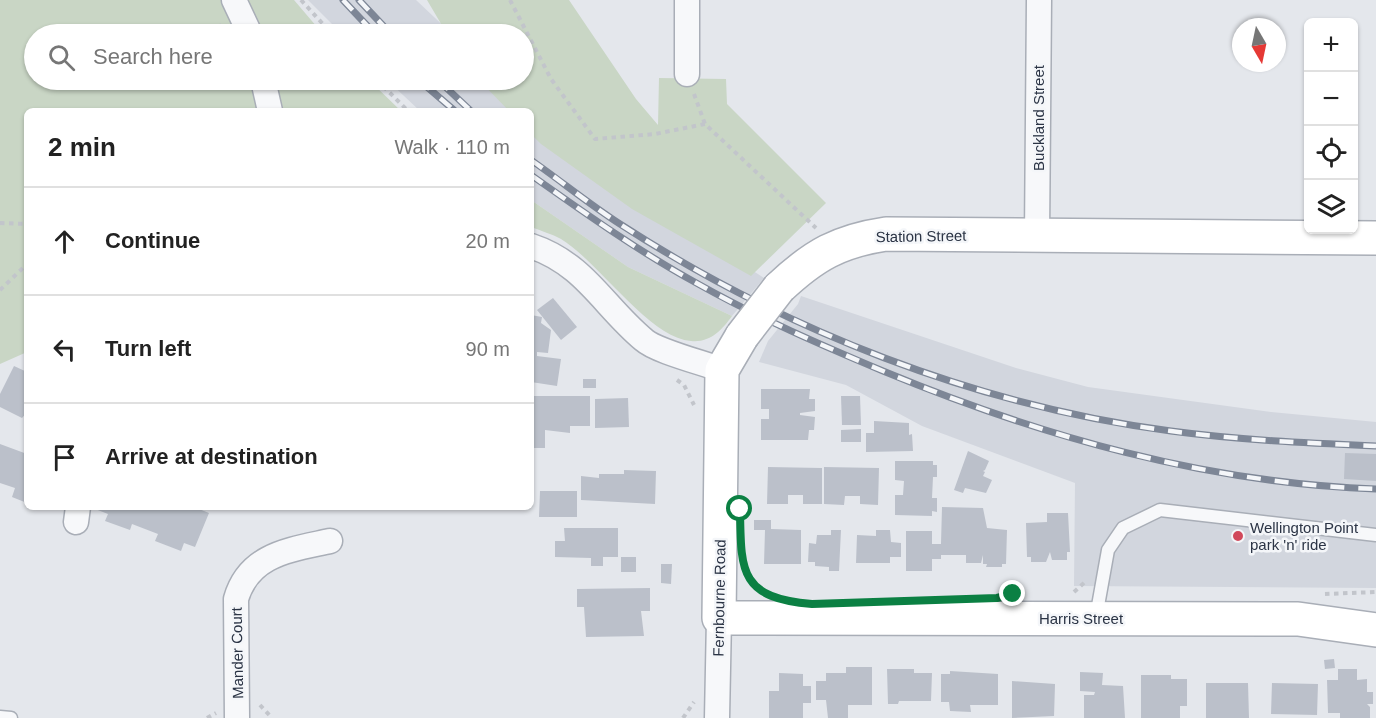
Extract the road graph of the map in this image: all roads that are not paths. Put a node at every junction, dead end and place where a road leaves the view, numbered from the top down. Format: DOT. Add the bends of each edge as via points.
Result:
graph roads {
  1 [pos="234,0"];
  2 [pos="687,0"];
  3 [pos="1039,0"];
  4 [pos="245,24"];
  5 [pos="687,74"];
  6 [pos="265,90"];
  7 [pos="269,108"];
  8 [pos="1037,236"];
  9 [pos="1376,238"];
  10 [pos="534,247"];
  11 [pos="722,370"];
  12 [pos="1376,535"];
  13 [pos="330,541"];
  14 [pos="1308,606"];
  15 [pos="1376,607"];
  16 [pos="719,618"];
  17 [pos="1095,618"];
  18 [pos="1376,630"];
  19 [pos="0,717"];
  20 [pos="11,718"];
  21 [pos="237,718"];
  22 [pos="717,718"];
  1 -- 4 [label="street"];
  2 -- 5 [label="street"];
  3 -- 8 [label="street, Buckland Street"];
  6 -- 7 [label="street"];
  8 -- 9 [label="street, Station Street"];
  8 -- 11 [label="street, Station Street, bridge" via="886,234 850,240 805,264 779,288"];
  10 -- 11 [label="street" via="579,272 645,342"];
  11 -- 16 [label="street, Fernbourne Road"];
  12 -- 17 [label="lane" via="1160,510 1124,528 1108,550"];
  13 -- 21 [label="street, Mander Court" via="278,553 256,566 241,582 236,599"];
  14 -- 15 [label="street, Harris Street"];
  14 -- 17 [label="street, Harris Street"];
  14 -- 18 [label="street, Harris Street"];
  16 -- 17 [label="street, Harris Street"];
  16 -- 22 [label="street, Fernbourne Road"];
  19 -- 20 [label="lane"];
}
